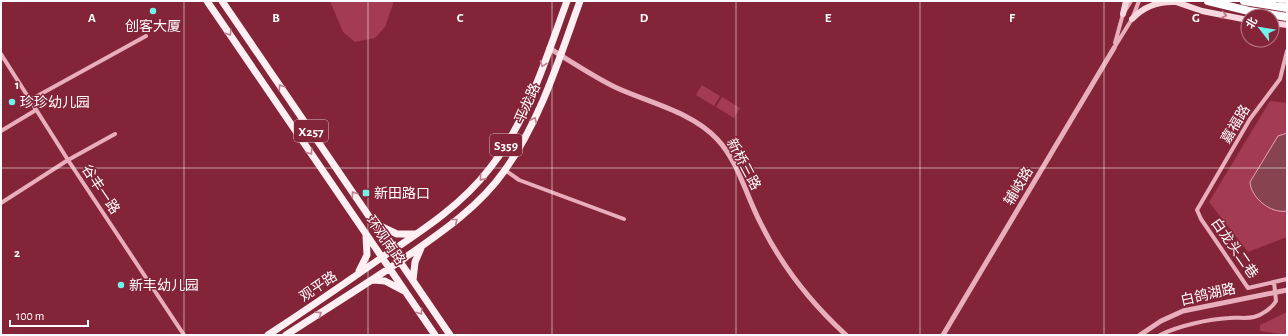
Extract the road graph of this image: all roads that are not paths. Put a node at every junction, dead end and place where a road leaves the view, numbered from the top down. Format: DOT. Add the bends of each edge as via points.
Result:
graph roads {
  1 [pos="207,1"];
  2 [pos="222,1"];
  3 [pos="567,1"];
  4 [pos="580,1"];
  5 [pos="1126,1"];
  6 [pos="1131,1"];
  7 [pos="1139,1"];
  8 [pos="1208,1"];
  9 [pos="1244,1"];
  10 [pos="1281,1"];
  11 [pos="1174,2"];
  12 [pos="1287,2"];
  13 [pos="1287,8"];
  14 [pos="1123,14"];
  15 [pos="1287,17"];
  16 [pos="1240,18"];
  17 [pos="1132,19"];
  18 [pos="146,36"];
  19 [pos="549,48"];
  20 [pos="1114,48"];
  21 [pos="1287,51"];
  22 [pos="1,54"];
  23 [pos="560,55"];
  24 [pos="30,100"];
  25 [pos="36,110"];
  26 [pos="1,131"];
  27 [pos="115,134"];
  28 [pos="68,160"];
  29 [pos="505,170"];
  30 [pos="1,203"];
  31 [pos="1198,207"];
  32 [pos="624,219"];
  33 [pos="373,221"];
  34 [pos="365,232"];
  35 [pos="420,232"];
  36 [pos="424,245"];
  37 [pos="393,251"];
  38 [pos="382,258"];
  39 [pos="400,261"];
  40 [pos="390,268"];
  41 [pos="355,276"];
  42 [pos="1287,279"];
  43 [pos="413,280"];
  44 [pos="371,281"];
  45 [pos="1274,282"];
  46 [pos="1287,290"];
  47 [pos="1275,291"];
  48 [pos="409,296"];
  49 [pos="184,335"];
  50 [pos="268,335"];
  51 [pos="286,335"];
  52 [pos="435,335"];
  53 [pos="450,335"];
  54 [pos="846,335"];
  55 [pos="943,335"];
  56 [pos="1140,335"];
  57 [pos="1160,335"];
  1 -- 34 [label="main road, 环观南路 / X257, one-way"];
  33 -- 2 [label="main road, 环观南路 / X257, one-way"];
  3 -- 19 [label="main road, 平龙路 / S359"];
  4 -- 23 [label="main road, 平龙路 / S359"];
  5 -- 14 [label="main road"];
  6 -- 14 [label="street"];
  7 -- 17 [label="street"];
  8 -- 15 [label="highway"];
  9 -- 13 [label="highway"];
  10 -- 12 [label="main road"];
  11 -- 16 [label="main road, one-way"];
  11 -- 17 [label="main road" via="1151,5"];
  14 -- 20 [label="street"];
  17 -- 20 [label="street"];
  18 -- 24 [label="street"];
  19 -- 23 [label="street, 新桥三路"];
  19 -- 35 [label="main road, 平龙路 / S359, one-way" via="524,112 500,154 465,195"];
  20 -- 55 [label="street, 辅岐路"];
  21 -- 31 [label="street, 嘉福路" via="1280,79 1250,119"];
  22 -- 24 [label="street, 谷丰一路"];
  29 -- 23 [label="main road, 平龙路 / S359, one-way" via="530,129"];
  23 -- 54 [label="street, 新桥三路" via="608,84 690,119 711,133 731,159 760,223 783,262 811,299"];
  24 -- 25 [label="street, 谷丰一路"];
  25 -- 26 [label="street"];
  25 -- 28 [label="street, 谷丰一路"];
  27 -- 28 [label="street"];
  28 -- 30 [label="street"];
  28 -- 49 [label="street, 谷丰一路"];
  29 -- 32 [label="street" via="519,180"];
  36 -- 29 [label="main road, 平龙路 / S359, one-way" via="477,202"];
  31 -- 45 [label="street, 白龙头二巷" via="1198,215 1248,288"];
  33 -- 35 [label="main road" via="384,230 397,234 409,235"];
  33 -- 37 [label="main road, 环观南路 / X257"];
  34 -- 38 [label="main road, 环观南路 / X257"];
  34 -- 41 [label="main road" via="368,255"];
  35 -- 37 [label="main road, 平龙路 / S359"];
  36 -- 39 [label="main road, 平龙路 / S359"];
  36 -- 43 [label="main road" via="415,262"];
  37 -- 38 [label="main road, 平龙路 / S359"];
  37 -- 39 [label="main road, 环观南路 / X257"];
  38 -- 40 [label="main road, 环观南路 / X257"];
  38 -- 41 [label="main road, 观平路 / S359"];
  39 -- 40 [label="main road, 观平路 / S359"];
  39 -- 43 [label="main road, 环观南路 / X257"];
  40 -- 44 [label="main road, 观平路 / S359"];
  40 -- 48 [label="main road, 环观南路 / X257"];
  41 -- 50 [label="main road, 观平路 / S359"];
  42 -- 45 [label="street, 白龙头二巷"];
  43 -- 53 [label="main road, 环观南路 / X257"];
  44 -- 48 [label="main road" via="389,282"];
  51 -- 44 [label="main road, 观平路 / S359, one-way"];
  45 -- 47 [label="street"];
  46 -- 47 [label="street, 白鸽湖路"];
  47 -- 56 [label="street, 白鸽湖路" via="1183,311"];
  47 -- 57 [label="street" via="1274,304 1255,317 1219,319 1173,329"];
  48 -- 52 [label="main road, 环观南路 / X257, one-way"];
}
